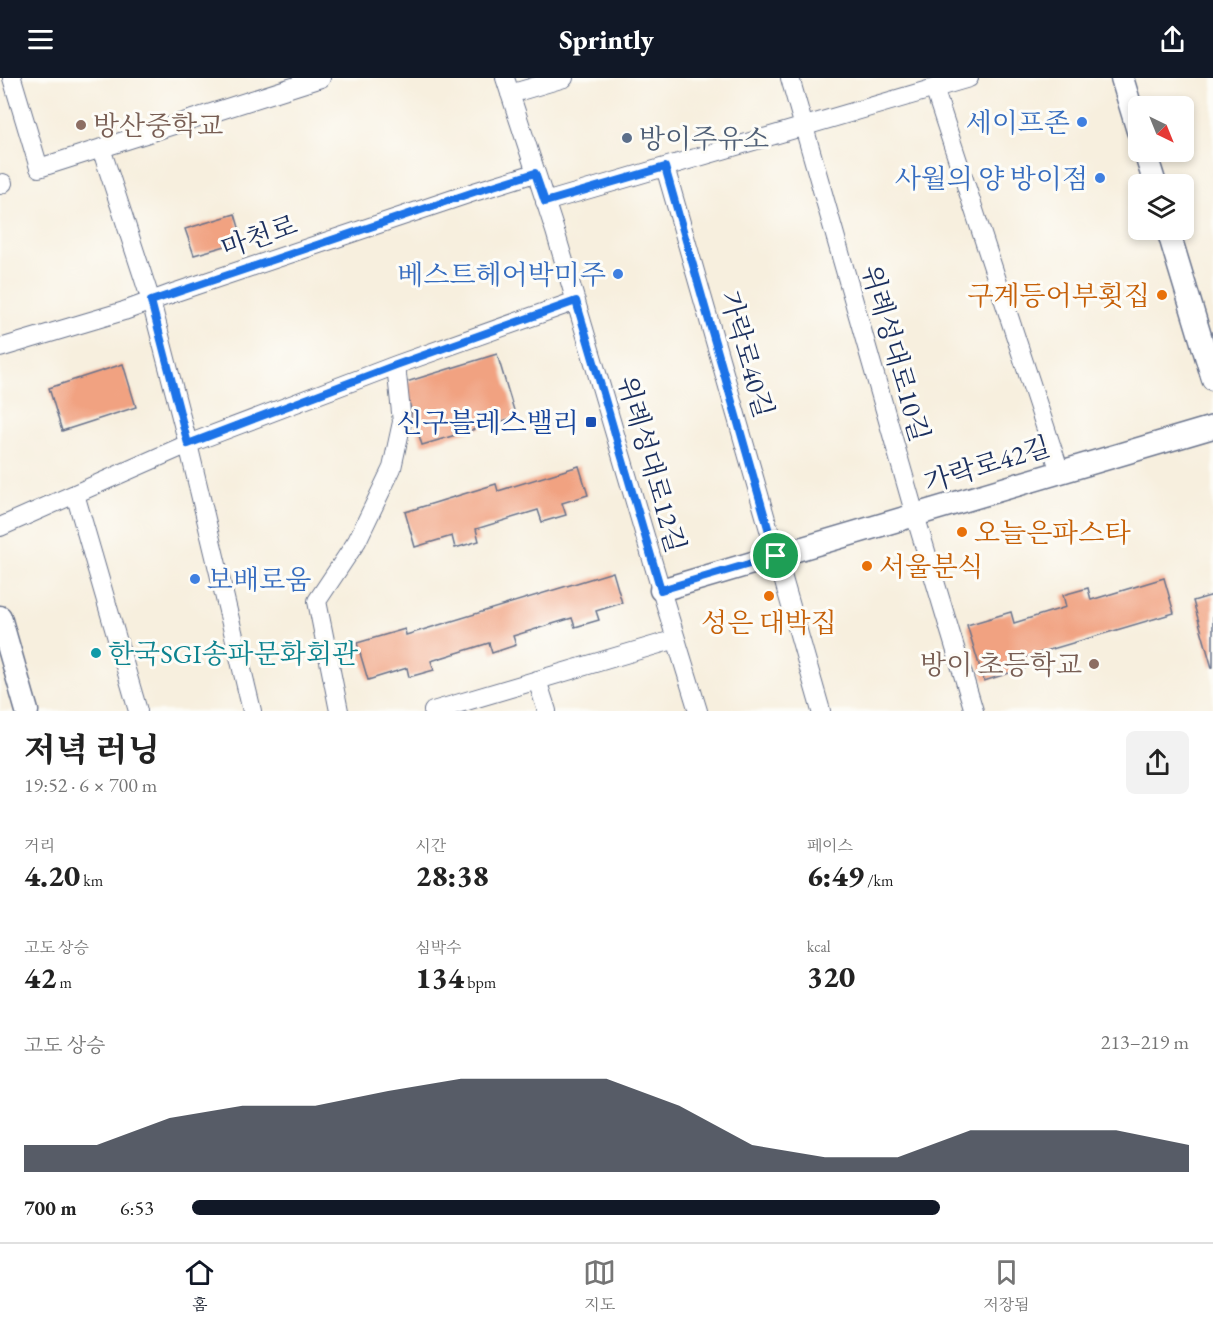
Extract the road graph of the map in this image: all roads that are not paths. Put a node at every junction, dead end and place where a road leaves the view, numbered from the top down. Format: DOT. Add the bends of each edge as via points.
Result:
graph roads {
  1 [pos="12,78"];
  2 [pos="321,78"];
  3 [pos="564,78"];
  4 [pos="790,78"];
  5 [pos="969,78"];
  6 [pos="1122,78"];
  7 [pos="507,86"];
  8 [pos="934,88"];
  9 [pos="1128,98"];
  10 [pos="804,126"];
  11 [pos="101,148"];
  12 [pos="665,167"];
  13 [pos="535,173"];
  14 [pos="545,202"];
  15 [pos="1171,240"];
  16 [pos="151,301"];
  17 [pos="576,301"];
  18 [pos="0,348"];
  19 [pos="396,365"];
  20 [pos="1213,379"];
  21 [pos="1213,427"];
  22 [pos="188,444"];
  23 [pos="1060,472"];
  24 [pos="75,494"];
  25 [pos="915,515"];
  26 [pos="0,527"];
  27 [pos="776,556"];
  28 [pos="661,590"];
  29 [pos="0,617"];
  30 [pos="676,639"];
  31 [pos="537,680"];
  32 [pos="27,711"];
  33 [pos="138,711"];
  34 [pos="252,711"];
  35 [pos="339,711"];
  36 [pos="433,711"];
  37 [pos="547,711"];
  38 [pos="698,711"];
  39 [pos="821,711"];
  40 [pos="974,711"];
  1 -- 11 [label="street" via="39,168"];
  2 -- 11 [label="street"];
  3 -- 7 [label="street"];
  4 -- 10 [label="street, 위례성대로10길"];
  5 -- 8 [label="street"];
  6 -- 9 [label="street"];
  7 -- 13 [label="street, 위례성대로12길"];
  8 -- 10 [label="street"];
  8 -- 23 [label="street"];
  10 -- 12 [label="street"];
  10 -- 25 [label="street, 위례성대로10길"];
  11 -- 16 [label="street"];
  12 -- 14 [label="street"];
  12 -- 27 [label="street, 가락로40길"];
  13 -- 14 [label="street, 위례성대로12길"];
  13 -- 16 [label="street, 마천로"];
  14 -- 17 [label="street, 위례성대로12길"];
  15 -- 20 [label="street"];
  16 -- 18 [label="street, 마천로"];
  16 -- 22 [label="street"];
  17 -- 19 [label="street"];
  17 -- 28 [label="street, 위례성대로12길"];
  19 -- 22 [label="street"];
  19 -- 35 [label="street" via="402,422 392,468 357,541 317,601"];
  21 -- 23 [label="street, 가락로42길"];
  22 -- 24 [label="street"];
  22 -- 34 [label="street"];
  23 -- 25 [label="street, 가락로42길"];
  24 -- 26 [label="street"];
  24 -- 33 [label="street"];
  25 -- 27 [label="street, 가락로42길"];
  25 -- 40 [label="street, 위례성대로10길"];
  27 -- 28 [label="street, 가락로42길"];
  27 -- 39 [label="street"];
  28 -- 30 [label="street, 위례성대로12길"];
  29 -- 32 [label="street"];
  30 -- 31 [label="street"];
  30 -- 38 [label="street, 위례성대로12길"];
  31 -- 36 [label="street"];
  31 -- 37 [label="street"];
}
